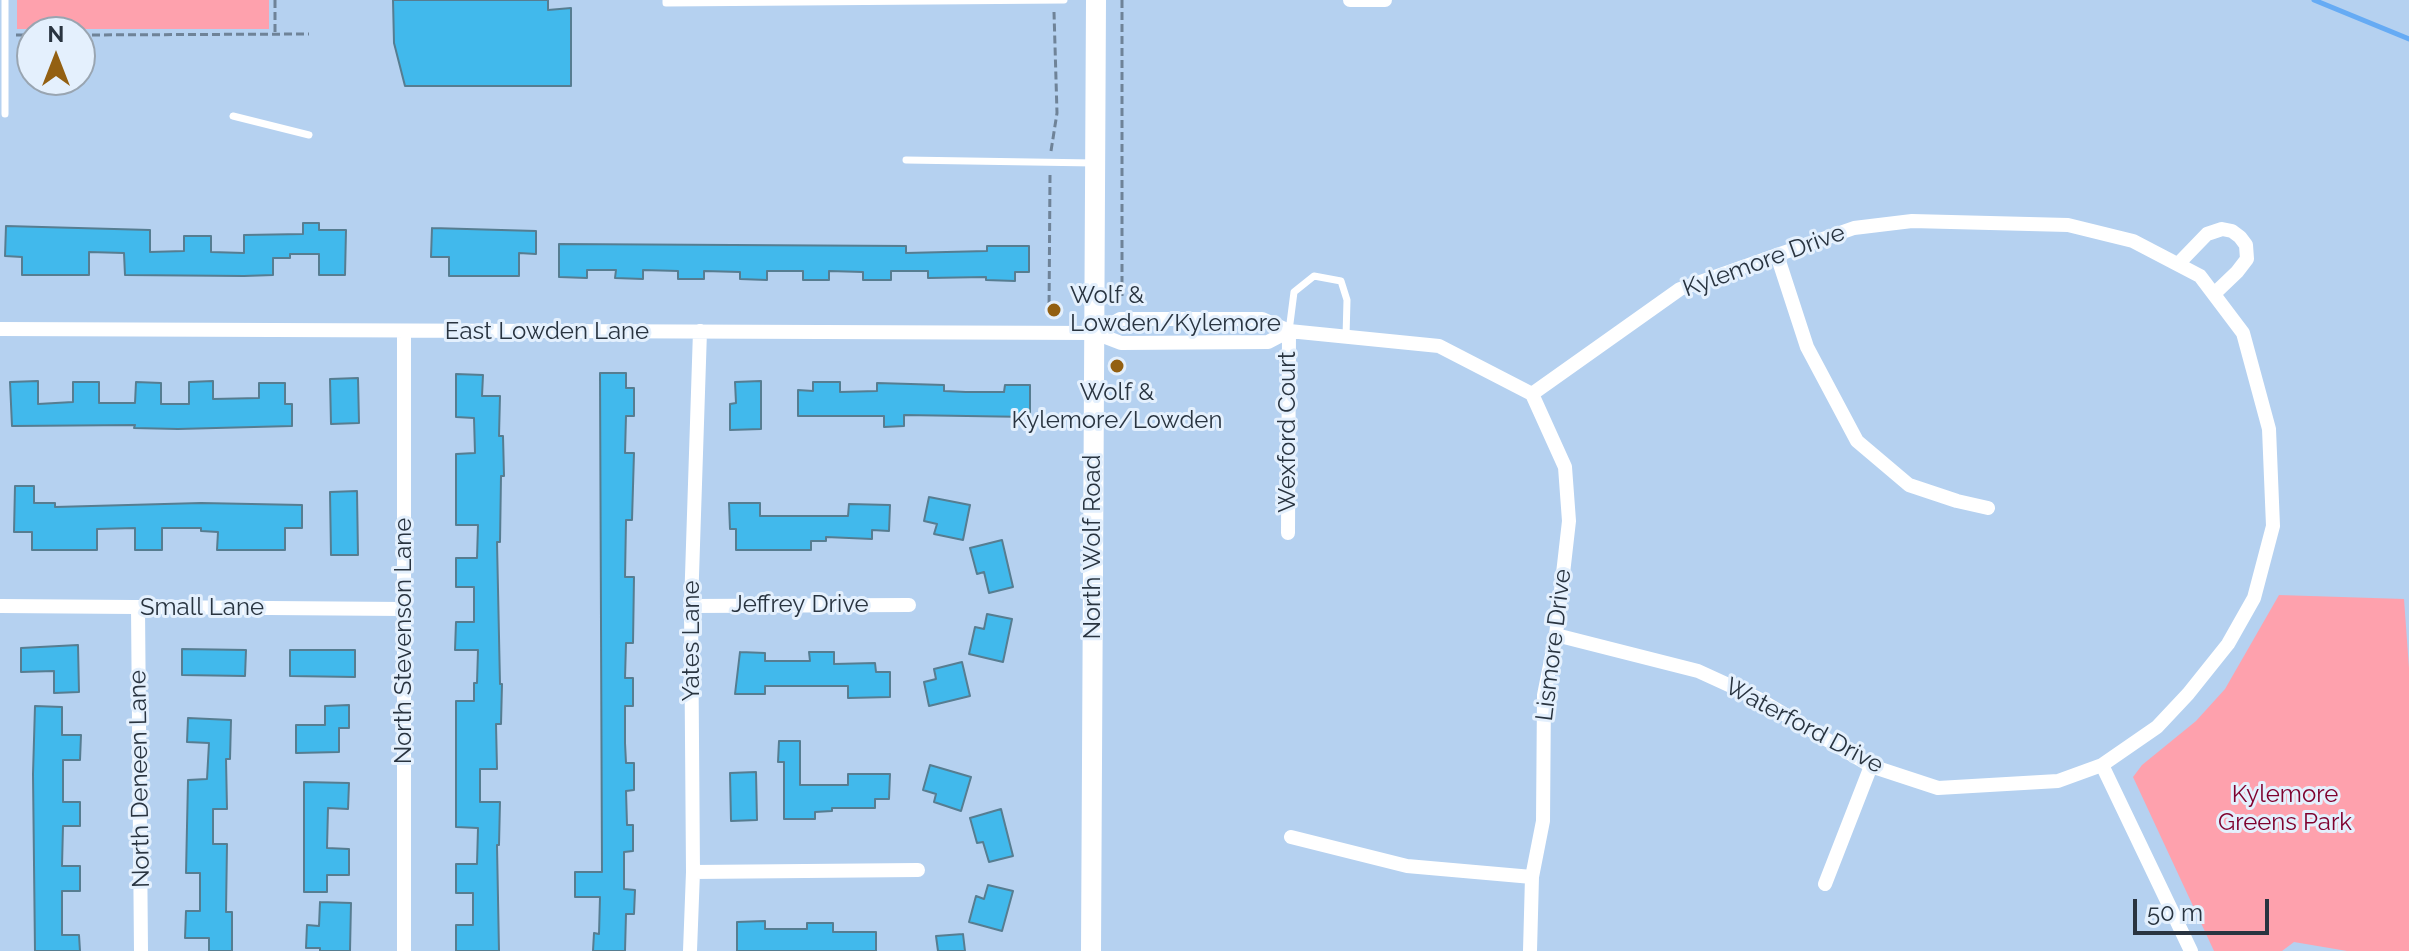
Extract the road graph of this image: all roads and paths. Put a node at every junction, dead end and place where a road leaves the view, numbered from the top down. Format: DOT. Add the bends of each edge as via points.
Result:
graph roads {
  1 [pos="5,0"];
  2 [pos="275,0"];
  3 [pos="666,0"];
  4 [pos="1064,0"];
  5 [pos="1096,0"];
  6 [pos="1122,0"];
  7 [pos="1350,0"];
  8 [pos="1385,0"];
  9 [pos="275,34"];
  10 [pos="309,34"];
  11 [pos="96,35"];
  12 [pos="5,114"];
  13 [pos="233,116"];
  14 [pos="309,135"];
  15 [pos="906,160"];
  16 [pos="1096,163"];
  17 [pos="1777,255"];
  18 [pos="2178,264"];
  19 [pos="2214,294"];
  20 [pos="1122,296"];
  21 [pos="0,329"];
  22 [pos="700,331"];
  23 [pos="1289,331"];
  24 [pos="404,332"];
  25 [pos="1095,333"];
  26 [pos="1346,337"];
  27 [pos="1532,394"];
  28 [pos="1988,508"];
  29 [pos="1288,533"];
  30 [pos="909,605"];
  31 [pos="0,606"];
  32 [pos="691,606"];
  33 [pos="138,608"];
  34 [pos="404,609"];
  35 [pos="1556,635"];
  36 [pos="2102,765"];
  37 [pos="1871,766"];
  38 [pos="1291,837"];
  39 [pos="918,870"];
  40 [pos="693,872"];
  41 [pos="1532,877"];
  42 [pos="1825,884"];
  43 [pos="141,951"];
  44 [pos="404,951"];
  45 [pos="690,951"];
  46 [pos="1091,951"];
  47 [pos="1530,951"];
  48 [pos="2191,951"];
  1 -- 12 [label="lane"];
  2 -- 9 [label="path"];
  3 -- 4 [label="lane"];
  5 -- 16 [label="main road, North Wolf Road"];
  6 -- 20 [label="path"];
  7 -- 8 [label="street"];
  9 -- 10 [label="path"];
  9 -- 11 [label="path"];
  13 -- 14 [label="lane"];
  15 -- 16 [label="lane"];
  16 -- 25 [label="main road, North Wolf Road"];
  17 -- 18 [label="street, Kylemore Drive" via="1854,228 1912,221 2068,225 2133,241"];
  17 -- 27 [label="street, Kylemore Drive" via="1680,289"];
  17 -- 28 [label="street" via="1807,347 1857,441 1909,485"];
  18 -- 19 [label="street, Kylemore Drive" via="2200,276"];
  18 -- 19 [label="street" via="2207,234 2222,229 2240,237 2247,259"];
  19 -- 36 [label="street, Kylemore Drive" via="2243,333 2269,429 2273,526 2254,598 2228,644 2157,727"];
  21 -- 24 [label="street, East Lowden Lane"];
  22 -- 24 [label="street, East Lowden Lane"];
  22 -- 25 [label="street, East Lowden Lane"];
  22 -- 32 [label="street, Yates Lane"];
  23 -- 25 [label="street" via="1253,343 1121,343"];
  23 -- 25 [label="street" via="1262,319 1120,319"];
  23 -- 26 [label="street"];
  23 -- 26 [label="lane" via="1294,292 1314,276 1341,281 1347,300"];
  23 -- 29 [label="street, Wexford Court"];
  24 -- 34 [label="street, North Stevenson Lane"];
  25 -- 46 [label="main road, North Wolf Road"];
  26 -- 27 [label="street" via="1439,346"];
  27 -- 35 [label="street, Lismore Drive" via="1565,467 1569,521"];
  30 -- 32 [label="street, Jeffrey Drive"];
  31 -- 33 [label="street, Small Lane"];
  32 -- 40 [label="street, Yates Lane"];
  33 -- 34 [label="street, Small Lane"];
  33 -- 43 [label="street, North Deneen Lane"];
  34 -- 44 [label="street, North Stevenson Lane"];
  35 -- 37 [label="street, Waterford Drive" via="1698,671 1757,698"];
  35 -- 41 [label="street, Lismore Drive" via="1544,695 1543,821"];
  36 -- 37 [label="street, Waterford Drive" via="2058,781 1938,788"];
  36 -- 48 [label="street"];
  37 -- 42 [label="street"];
  38 -- 41 [label="street" via="1407,866"];
  39 -- 40 [label="street"];
  40 -- 45 [label="street, Yates Lane"];
  41 -- 47 [label="street, Lismore Drive"];
}
